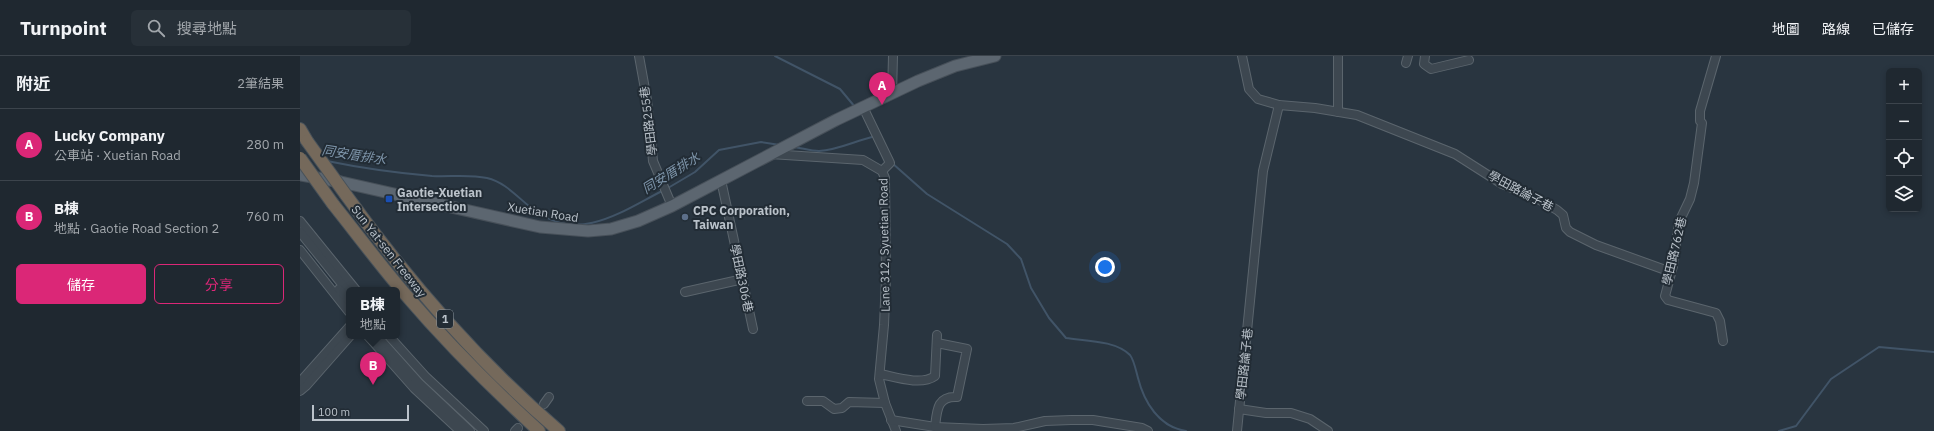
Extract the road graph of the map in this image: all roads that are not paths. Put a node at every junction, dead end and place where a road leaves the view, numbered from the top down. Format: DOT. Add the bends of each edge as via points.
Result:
graph roads {
  1 [pos="639,56"];
  2 [pos="893,56"];
  3 [pos="995,56"];
  4 [pos="1242,56"];
  5 [pos="1338,56"];
  6 [pos="1425,56"];
  7 [pos="1716,56"];
  8 [pos="969,59"];
  9 [pos="1469,60"];
  10 [pos="892,94"];
  11 [pos="1279,105"];
  12 [pos="863,107"];
  13 [pos="1338,112"];
  14 [pos="300,129"];
  15 [pos="770,154"];
  16 [pos="300,158"];
  17 [pos="882,171"];
  18 [pos="300,175"];
  19 [pos="721,180"];
  20 [pos="670,202"];
  21 [pos="300,221"];
  22 [pos="300,232"];
  23 [pos="300,240"];
  24 [pos="300,250"];
  25 [pos="1671,272"];
  26 [pos="742,279"];
  27 [pos="354,287"];
  28 [pos="346,289"];
  29 [pos="685,292"];
  30 [pos="346,297"];
  31 [pos="346,308"];
  32 [pos="753,329"];
  33 [pos="346,330"];
  34 [pos="347,339"];
  35 [pos="371,339"];
  36 [pos="380,339"];
  37 [pos="392,339"];
  38 [pos="1723,341"];
  39 [pos="880,374"];
  40 [pos="300,382"];
  41 [pos="300,391"];
  42 [pos="549,396"];
  43 [pos="808,401"];
  44 [pos="885,403"];
  45 [pos="544,404"];
  46 [pos="1239,409"];
  47 [pos="891,420"];
  48 [pos="935,427"];
  49 [pos="486,430"];
  50 [pos="460,431"];
  51 [pos="470,431"];
  52 [pos="539,431"];
  53 [pos="559,431"];
  54 [pos="896,431"];
  55 [pos="1148,431"];
  56 [pos="1237,431"];
  57 [pos="1328,431"];
  1 -- 20 [label="street, 學田路255巷" via="647,100 653,161"];
  2 -- 10 [label="street"];
  3 -- 8 [label="main road"];
  4 -- 11 [label="street, 學田路論子巷" via="1249,90 1258,99"];
  5 -- 13 [label="street"];
  6 -- 9 [label="street" via="1424,64 1431,69"];
  7 -- 25 [label="street, 學田路762巷" via="1700,111 1702,123 1694,183 1690,199 1679,222"];
  8 -- 10 [label="main road"];
  10 -- 12 [label="main road"];
  11 -- 13 [label="street, 學田路論子巷"];
  11 -- 46 [label="street, 學田路論子巷" via="1263,171"];
  12 -- 15 [label="main road, Xuetian Road"];
  12 -- 17 [label="street" via="890,163"];
  13 -- 25 [label="street, 學田路論子巷" via="1357,116 1455,154 1502,184 1557,210 1563,215 1566,228 1570,232 1596,245"];
  14 -- 53 [label="highway, Sun Yat-sen Freeway / 1, bridge" via="376,237 441,315 501,378"];
  15 -- 17 [label="street, Lane 312, Syuetian Road" via="863,160"];
  15 -- 19 [label="main road, Xuetian Road"];
  16 -- 52 [label="highway, Sun Yat-sen Freeway / 1, bridge" via="333,204 432,324 466,361"];
  17 -- 39 [label="street, Lane 312, Syuetian Road" via="886,178 886,278"];
  18 -- 20 [label="main road, Xuetian Road" via="540,227 570,231 611,228 638,221"];
  19 -- 20 [label="main road, Xuetian Road"];
  19 -- 26 [label="street, 學田路306巷"];
  21 -- 27 [label="street"];
  22 -- 28 [label="street"];
  23 -- 30 [label="street"];
  24 -- 31 [label="street"];
  25 -- 38 [label="street, 學田路762巷" via="1665,296 1668,300 1716,313"];
  26 -- 29 [label="street"];
  26 -- 32 [label="street, 學田路306巷"];
  33 -- 40 [label="street"];
  34 -- 41 [label="street"];
  35 -- 50 [label="street" via="414,388"];
  36 -- 51 [label="street" via="419,383"];
  37 -- 49 [label="street" via="426,377"];
  39 -- 44 [label="street, Lane 312, Syuetian Road"];
  39 -- 48 [label="street" via="911,380 929,380 935,376 937,339 967,349 957,397 943,399 937,409"];
  42 -- 45 [label="street"];
  43 -- 44 [label="street" via="823,401 834,409 842,408 849,402"];
  44 -- 47 [label="street, Lane 312, Syuetian Road"];
  46 -- 56 [label="street, 學田路論子巷"];
  46 -- 57 [label="street, 學田路論子巷" via="1291,413 1310,419"];
  47 -- 48 [label="street"];
  47 -- 54 [label="street, Lane 312, Syuetian Road"];
  48 -- 55 [label="street" via="983,430 1014,428 1045,421 1078,420 1118,424"];
}
